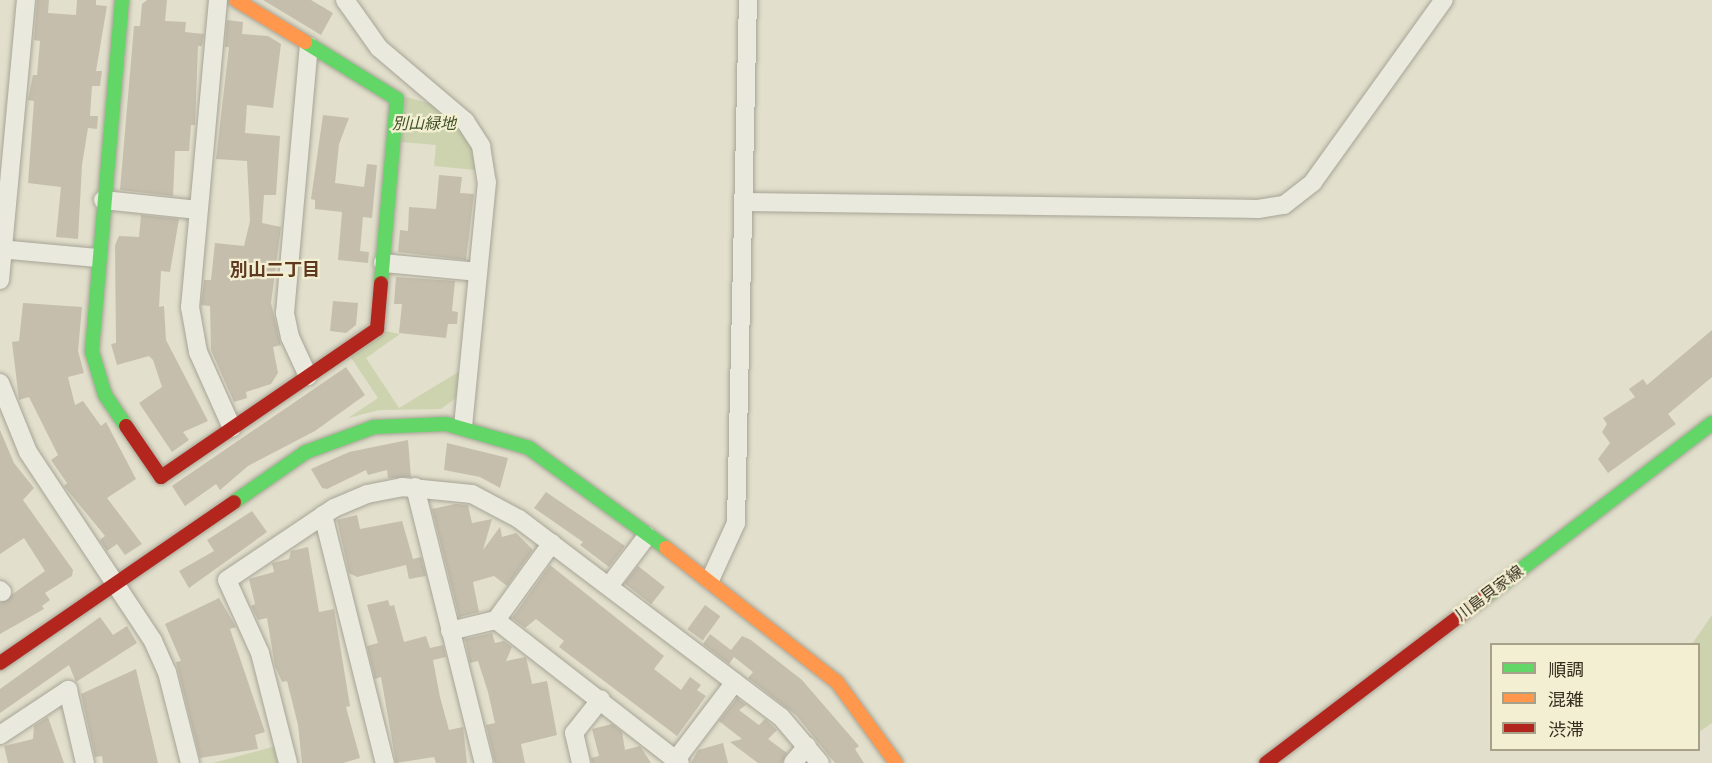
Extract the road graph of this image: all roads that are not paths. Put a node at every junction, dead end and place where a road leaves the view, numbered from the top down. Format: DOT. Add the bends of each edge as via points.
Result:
graph roads {
  1 [pos="26,0"];
  2 [pos="122,0"];
  3 [pos="218,0"];
  4 [pos="236,0"];
  5 [pos="345,0"];
  6 [pos="748,0"];
  7 [pos="1444,0"];
  8 [pos="309,46"];
  9 [pos="103,200"];
  10 [pos="746,202"];
  11 [pos="198,210"];
  12 [pos="1,249"];
  13 [pos="98,258"];
  14 [pos="383,263"];
  15 [pos="478,273"];
  16 [pos="0,280"];
  17 [pos="308,376"];
  18 [pos="0,383"];
  19 [pos="1712,423"];
  20 [pos="463,426"];
  21 [pos="232,428"];
  22 [pos="416,487"];
  23 [pos="323,515"];
  24 [pos="647,536"];
  25 [pos="552,543"];
  26 [pos="710,580"];
  27 [pos="117,583"];
  28 [pos="609,586"];
  29 [pos="496,620"];
  30 [pos="450,631"];
  31 [pos="0,663"];
  32 [pos="735,682"];
  33 [pos="601,699"];
  34 [pos="0,735"];
  35 [pos="807,746"];
  36 [pos="679,760"];
  37 [pos="85,763"];
  38 [pos="190,763"];
  39 [pos="288,763"];
  40 [pos="385,763"];
  41 [pos="484,763"];
  42 [pos="581,763"];
  43 [pos="793,763"];
  44 [pos="820,763"];
  45 [pos="896,763"];
  46 [pos="1266,763"];
  1 -- 12 [label="street"];
  2 -- 9 [label="street"];
  3 -- 11 [label="street"];
  4 -- 8 [label="street"];
  5 -- 15 [label="street" via="379,48 465,121 482,146 487,182"];
  6 -- 10 [label="street"];
  7 -- 10 [label="street" via="1313,182 1284,205 1258,209"];
  8 -- 14 [label="street" via="398,99"];
  8 -- 17 [label="street" via="285,313 290,337"];
  9 -- 11 [label="street"];
  9 -- 13 [label="street"];
  10 -- 26 [label="street" via="736,524"];
  11 -- 21 [label="street" via="190,307 194,338"];
  12 -- 13 [label="street"];
  12 -- 16 [label="street"];
  13 -- 21 [label="street" via="92,324 96,370 114,409 161,480"];
  14 -- 15 [label="street"];
  14 -- 17 [label="street" via="377,329"];
  15 -- 20 [label="street"];
  17 -- 21 [label="street"];
  18 -- 27 [label="street" via="28,452"];
  19 -- 46 [label="street, 川島貝家線"];
  20 -- 24 [label="street" via="529,448"];
  20 -- 27 [label="street" via="389,424 328,441"];
  22 -- 23 [label="street" via="376,491"];
  22 -- 25 [label="street" via="472,494"];
  22 -- 30 [label="street"];
  23 -- 39 [label="street" via="227,580 257,644"];
  23 -- 40 [label="street"];
  24 -- 26 [label="street"];
  24 -- 28 [label="street"];
  25 -- 28 [label="street"];
  25 -- 29 [label="street"];
  26 -- 45 [label="street" via="837,682"];
  27 -- 31 [label="street"];
  27 -- 38 [label="street" via="164,663"];
  28 -- 32 [label="street"];
  29 -- 30 [label="street"];
  29 -- 33 [label="street"];
  30 -- 41 [label="street"];
  32 -- 35 [label="street" via="781,717"];
  32 -- 36 [label="street"];
  33 -- 36 [label="street"];
  33 -- 42 [label="street" via="574,733"];
  34 -- 37 [label="street" via="68,690"];
  35 -- 43 [label="street"];
  35 -- 44 [label="street"];
}
